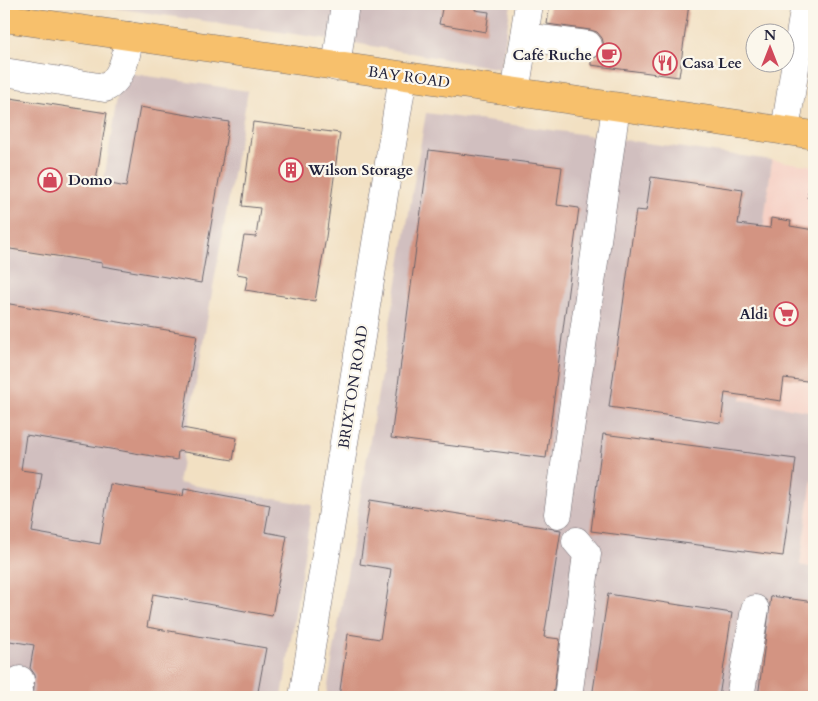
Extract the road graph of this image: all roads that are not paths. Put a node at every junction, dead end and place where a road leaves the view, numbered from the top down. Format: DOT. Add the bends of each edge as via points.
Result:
graph roads {
  1 [pos="345,4"];
  2 [pos="529,4"];
  3 [pos="805,4"];
  4 [pos="4,18"];
  5 [pos="129,36"];
  6 [pos="524,37"];
  7 [pos="588,45"];
  8 [pos="336,67"];
  9 [pos="4,72"];
  10 [pos="403,76"];
  11 [pos="515,93"];
  12 [pos="616,107"];
  13 [pos="786,131"];
  14 [pos="814,135"];
  15 [pos="558,514"];
  16 [pos="576,541"];
  17 [pos="755,609"];
  18 [pos="304,697"];
  19 [pos="568,697"];
  20 [pos="740,697"];
  1 -- 8 [label="street"];
  2 -- 6 [label="street"];
  3 -- 13 [label="street"];
  4 -- 5 [label="main road, BAY ROAD"];
  5 -- 8 [label="main road, BAY ROAD"];
  5 -- 9 [label="street" via="123,65 110,86 105,88"];
  6 -- 7 [label="street"];
  6 -- 11 [label="street"];
  8 -- 10 [label="main road, BAY ROAD"];
  10 -- 11 [label="main road, BAY ROAD"];
  10 -- 18 [label="street, BRIXTON ROAD"];
  11 -- 12 [label="main road, BAY ROAD"];
  12 -- 13 [label="main road, BAY ROAD"];
  12 -- 15 [label="street"];
  13 -- 14 [label="main road, BAY ROAD"];
  16 -- 19 [label="street" via="587,554"];
  17 -- 20 [label="street"];
}
